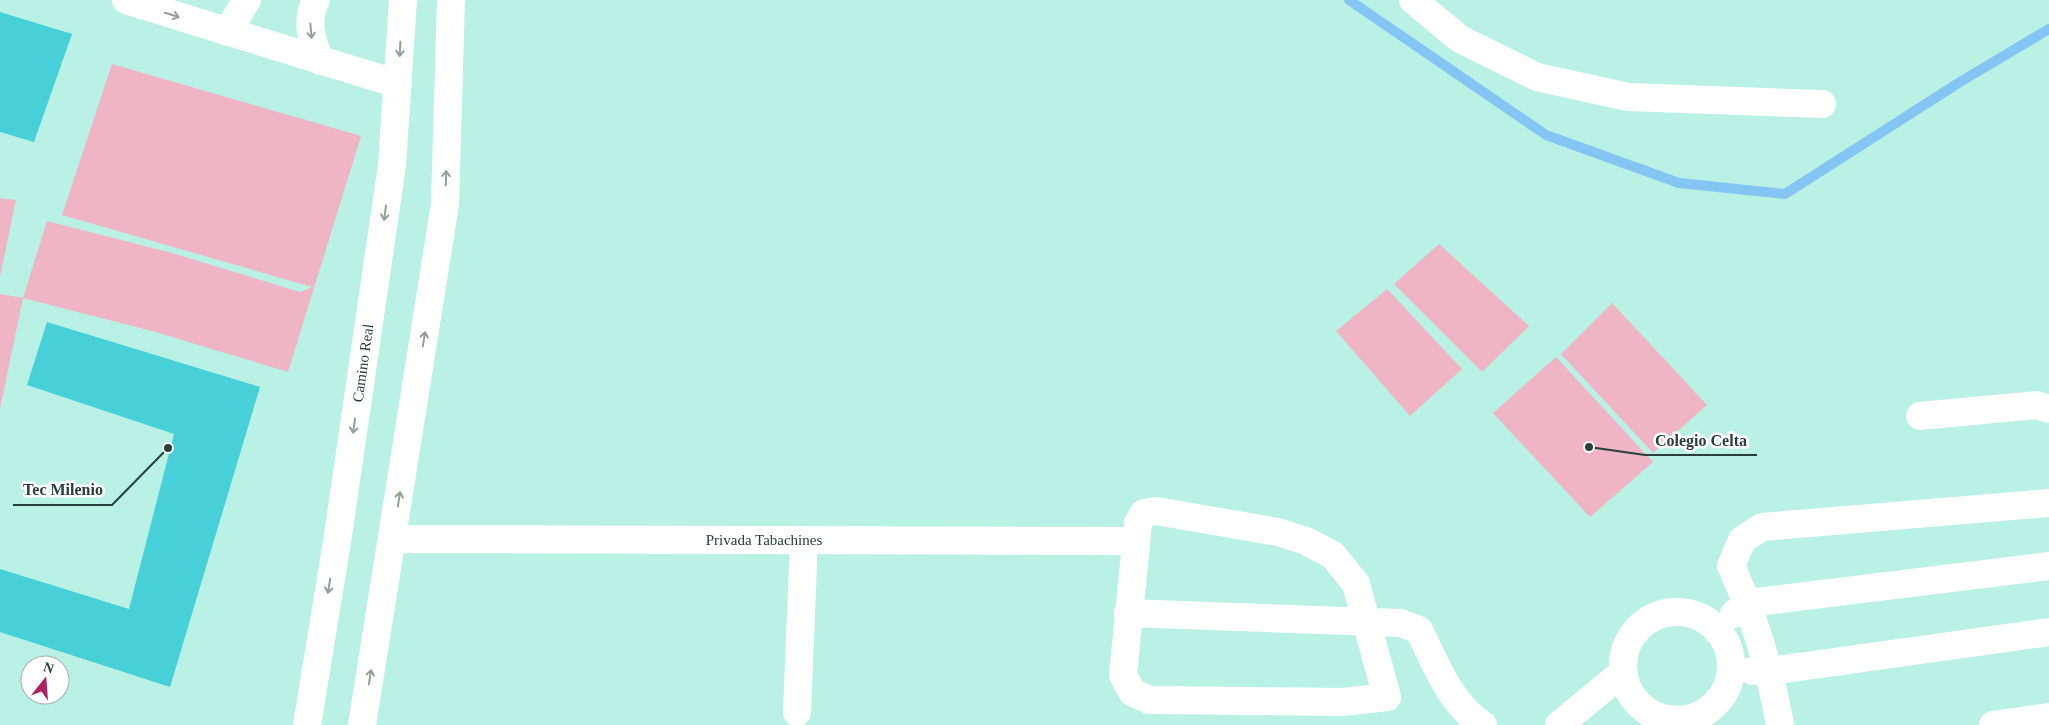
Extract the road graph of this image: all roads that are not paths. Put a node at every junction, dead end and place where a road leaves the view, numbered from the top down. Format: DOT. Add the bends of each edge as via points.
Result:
graph roads {
  1 [pos="126,0"];
  2 [pos="247,0"];
  3 [pos="316,0"];
  4 [pos="403,0"];
  5 [pos="451,0"];
  6 [pos="1413,0"];
  7 [pos="227,32"];
  8 [pos="320,61"];
  9 [pos="398,84"];
  10 [pos="1822,104"];
  11 [pos="2049,409"];
  12 [pos="1920,416"];
  13 [pos="2049,503"];
  14 [pos="393,539"];
  15 [pos="804,540"];
  16 [pos="1136,541"];
  17 [pos="2049,566"];
  18 [pos="1748,603"];
  19 [pos="1128,613"];
  20 [pos="1366,621"];
  21 [pos="1716,626"];
  22 [pos="2049,632"];
  23 [pos="1770,670"];
  24 [pos="1732,671"];
  25 [pos="1622,672"];
  26 [pos="797,712"];
  27 [pos="2049,718"];
  28 [pos="307,725"];
  29 [pos="362,725"];
  30 [pos="1483,725"];
  31 [pos="1559,725"];
  32 [pos="1780,725"];
  33 [pos="1993,725"];
  1 -- 7 [label="street, one-way"];
  2 -- 7 [label="street"];
  3 -- 8 [label="street, one-way" via="310,23 312,41"];
  4 -- 9 [label="street, Camino Real, one-way"];
  14 -- 5 [label="street, one-way" via="445,204"];
  6 -- 10 [label="street" via="1460,39 1537,77 1628,98"];
  7 -- 8 [label="street"];
  8 -- 9 [label="street"];
  9 -- 28 [label="street, Camino Real, one-way" via="391,174"];
  11 -- 12 [label="street" via="2037,405"];
  13 -- 18 [label="street" via="1762,527 1742,540 1731,566"];
  14 -- 15 [label="street, Privada Tabachines"];
  29 -- 14 [label="street, one-way"];
  15 -- 16 [label="street, Privada Tabachines"];
  15 -- 26 [label="street"];
  16 -- 19 [label="street"];
  16 -- 20 [label="street" via="1138,523 1144,513 1156,511 1278,532 1306,541 1333,556 1356,584"];
  17 -- 18 [label="street"];
  18 -- 21 [label="street"];
  18 -- 23 [label="street"];
  19 -- 20 [label="street"];
  19 -- 20 [label="street" via="1123,675 1132,692 1149,700 1343,702 1387,697"];
  20 -- 30 [label="street" via="1401,623 1419,630 1450,691 1468,716"];
  21 -- 24 [label="street" via="1729,647"];
  21 -- 25 [label="street" via="1700,616 1681,611 1662,613 1644,622 1630,636 1623,653"];
  22 -- 23 [label="street"];
  23 -- 24 [label="street"];
  23 -- 32 [label="street"];
  24 -- 25 [label="street" via="1719,701 1703,714 1682,720 1662,718 1643,709 1629,693"];
  25 -- 31 [label="street"];
  27 -- 33 [label="street"];
}
